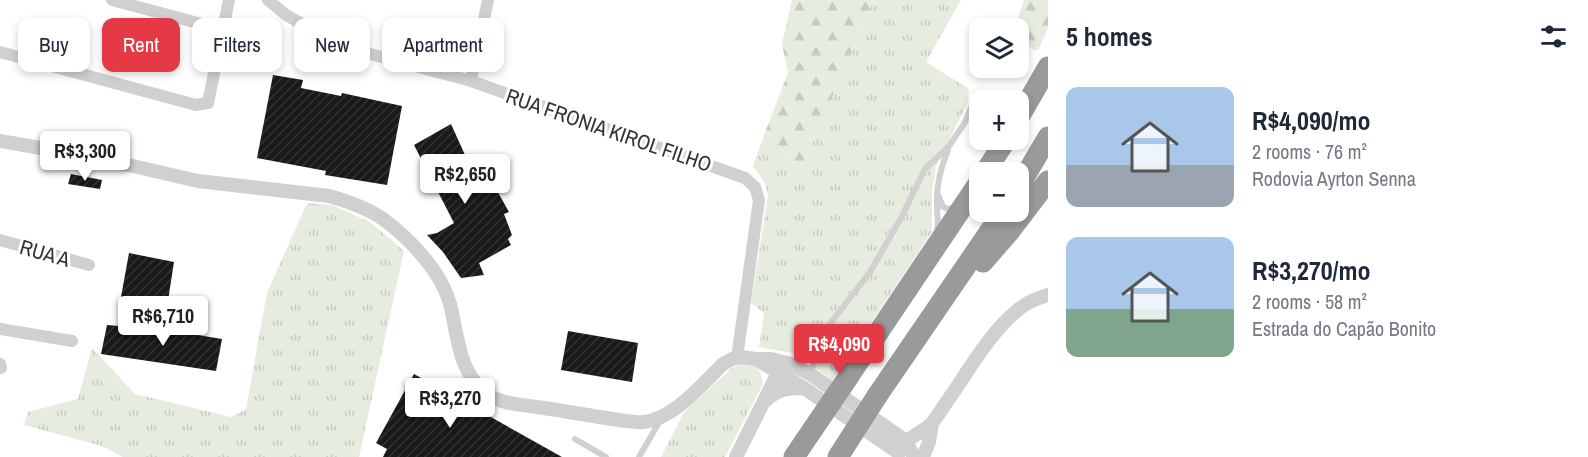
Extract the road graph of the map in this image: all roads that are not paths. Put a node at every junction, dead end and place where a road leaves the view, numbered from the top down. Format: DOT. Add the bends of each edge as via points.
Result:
graph roads {
  1 [pos="112,0"];
  2 [pos="229,0"];
  3 [pos="268,0"];
  4 [pos="488,0"];
  5 [pos="226,18"];
  6 [pos="192,21"];
  7 [pos="0,52"];
  8 [pos="1048,67"];
  9 [pos="215,72"];
  10 [pos="471,81"];
  11 [pos="1029,100"];
  12 [pos="969,111"];
  13 [pos="1048,137"];
  14 [pos="0,141"];
  15 [pos="949,146"];
  16 [pos="999,150"];
  17 [pos="1029,170"];
  18 [pos="1048,182"];
  19 [pos="937,194"];
  20 [pos="969,197"];
  21 [pos="996,222"];
  22 [pos="0,240"];
  23 [pos="89,265"];
  24 [pos="1048,295"];
  25 [pos="938,307"];
  26 [pos="882,327"];
  27 [pos="0,329"];
  28 [pos="72,341"];
  29 [pos="737,358"];
  30 [pos="756,359"];
  31 [pos="791,364"];
  32 [pos="778,373"];
  33 [pos="810,374"];
  34 [pos="804,388"];
  35 [pos="764,403"];
  36 [pos="663,416"];
  37 [pos="932,423"];
  38 [pos="575,439"];
  39 [pos="902,450"];
  40 [pos="606,457"];
  41 [pos="639,457"];
  42 [pos="736,457"];
  43 [pos="794,457"];
  44 [pos="838,457"];
  45 [pos="914,457"];
  46 [pos="923,457"];
  1 -- 6 [label="street"];
  2 -- 5 [label="street"];
  3 -- 10 [label="street, RUA FRONIA KIROL FILHO" via="286,15 344,47"];
  4 -- 10 [label="street"];
  7 -- 9 [label="street" via="196,105 208,103"];
  8 -- 11 [label="highway"];
  10 -- 29 [label="street, RUA FRONIA KIROL FILHO" via="745,178 755,187 759,200"];
  12 -- 15 [label="lane"];
  13 -- 17 [label="highway"];
  14 -- 36 [label="street" via="207,183 329,196 364,208 411,244 438,276 450,302 464,365 471,379 488,395 500,401 625,421 645,422"];
  15 -- 19 [label="lane" via="939,171"];
  15 -- 33 [label="lane" via="925,169 870,272 830,324"];
  16 -- 19 [label="lane" via="955,207 944,207"];
  18 -- 25 [label="highway" via="967,280"];
  19 -- 26 [label="lane" via="939,223 935,236 888,307"];
  20 -- 26 [label="highway"];
  21 -- 25 [label="highway"];
  22 -- 23 [label="street, RUA A"];
  24 -- 37 [label="street" via="1021,307 1006,320"];
  25 -- 44 [label="highway, bridge"];
  26 -- 43 [label="highway, bridge"];
  27 -- 28 [label="street"];
  29 -- 30 [label="street"];
  29 -- 36 [label="street" via="723,364 677,408"];
  30 -- 31 [label="street"];
  30 -- 32 [label="street"];
  31 -- 32 [label="street"];
  31 -- 33 [label="street"];
  32 -- 34 [label="street"];
  32 -- 35 [label="street"];
  33 -- 39 [label="street"];
  34 -- 35 [label="street" via="786,388"];
  34 -- 39 [label="street"];
  35 -- 42 [label="street"];
  36 -- 41 [label="lane"];
  37 -- 39 [label="street"];
  37 -- 46 [label="street"];
  38 -- 40 [label="lane"];
  39 -- 45 [label="street"];
}
